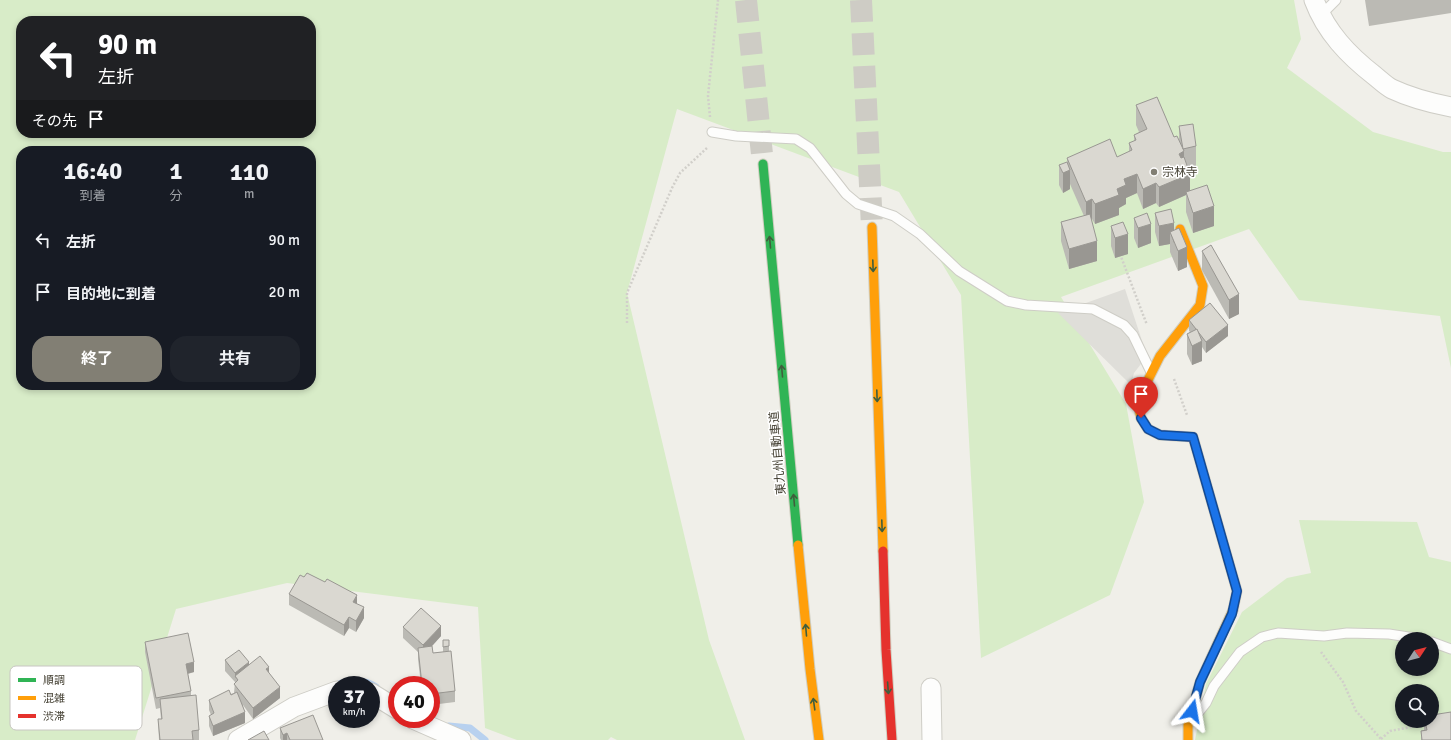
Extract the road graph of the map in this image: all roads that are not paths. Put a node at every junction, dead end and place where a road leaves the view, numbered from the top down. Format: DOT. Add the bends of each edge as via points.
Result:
graph roads {
  1 [pos="1336,0"];
  2 [pos="1317,8"];
  3 [pos="1451,107"];
  4 [pos="712,132"];
  5 [pos="763,164"];
  6 [pos="872,228"];
  7 [pos="1180,229"];
  8 [pos="1152,373"];
  9 [pos="1395,635"];
  10 [pos="1439,644"];
  11 [pos="1451,648"];
  12 [pos="931,688"];
  13 [pos="328,694"];
  14 [pos="1188,725"];
  15 [pos="434,728"];
  16 [pos="238,740"];
  17 [pos="461,740"];
  18 [pos="819,740"];
  19 [pos="892,740"];
  20 [pos="932,740"];
  21 [pos="1188,740"];
  1 -- 2 [label="lane"];
  2 -- 3 [label="street" via="1337,42 1390,88 1421,100"];
  4 -- 8 [label="lane" via="736,136 796,138 810,148 846,194 858,204 894,216 920,234 959,271 1008,301 1026,305 1093,308 1124,325 1133,335"];
  18 -- 5 [label="main road, 東九州自動車道, one-way" via="810,669"];
  6 -- 19 [label="main road, one-way" via="886,650"];
  7 -- 8 [label="main road" via="1204,286 1203,294 1200,305 1168,344"];
  8 -- 14 [label="main road" via="1140,396 1141,418 1148,429 1160,435 1193,437 1237,591 1232,614 1200,682"];
  9 -- 14 [label="lane" via="1347,633 1324,636 1278,633 1262,637 1240,652"];
  10 -- 11 [label="lane"];
  12 -- 20 [label="street"];
  13 -- 16 [label="street" via="294,707"];
  14 -- 21 [label="main road"];
  15 -- 17 [label="street"];
}
